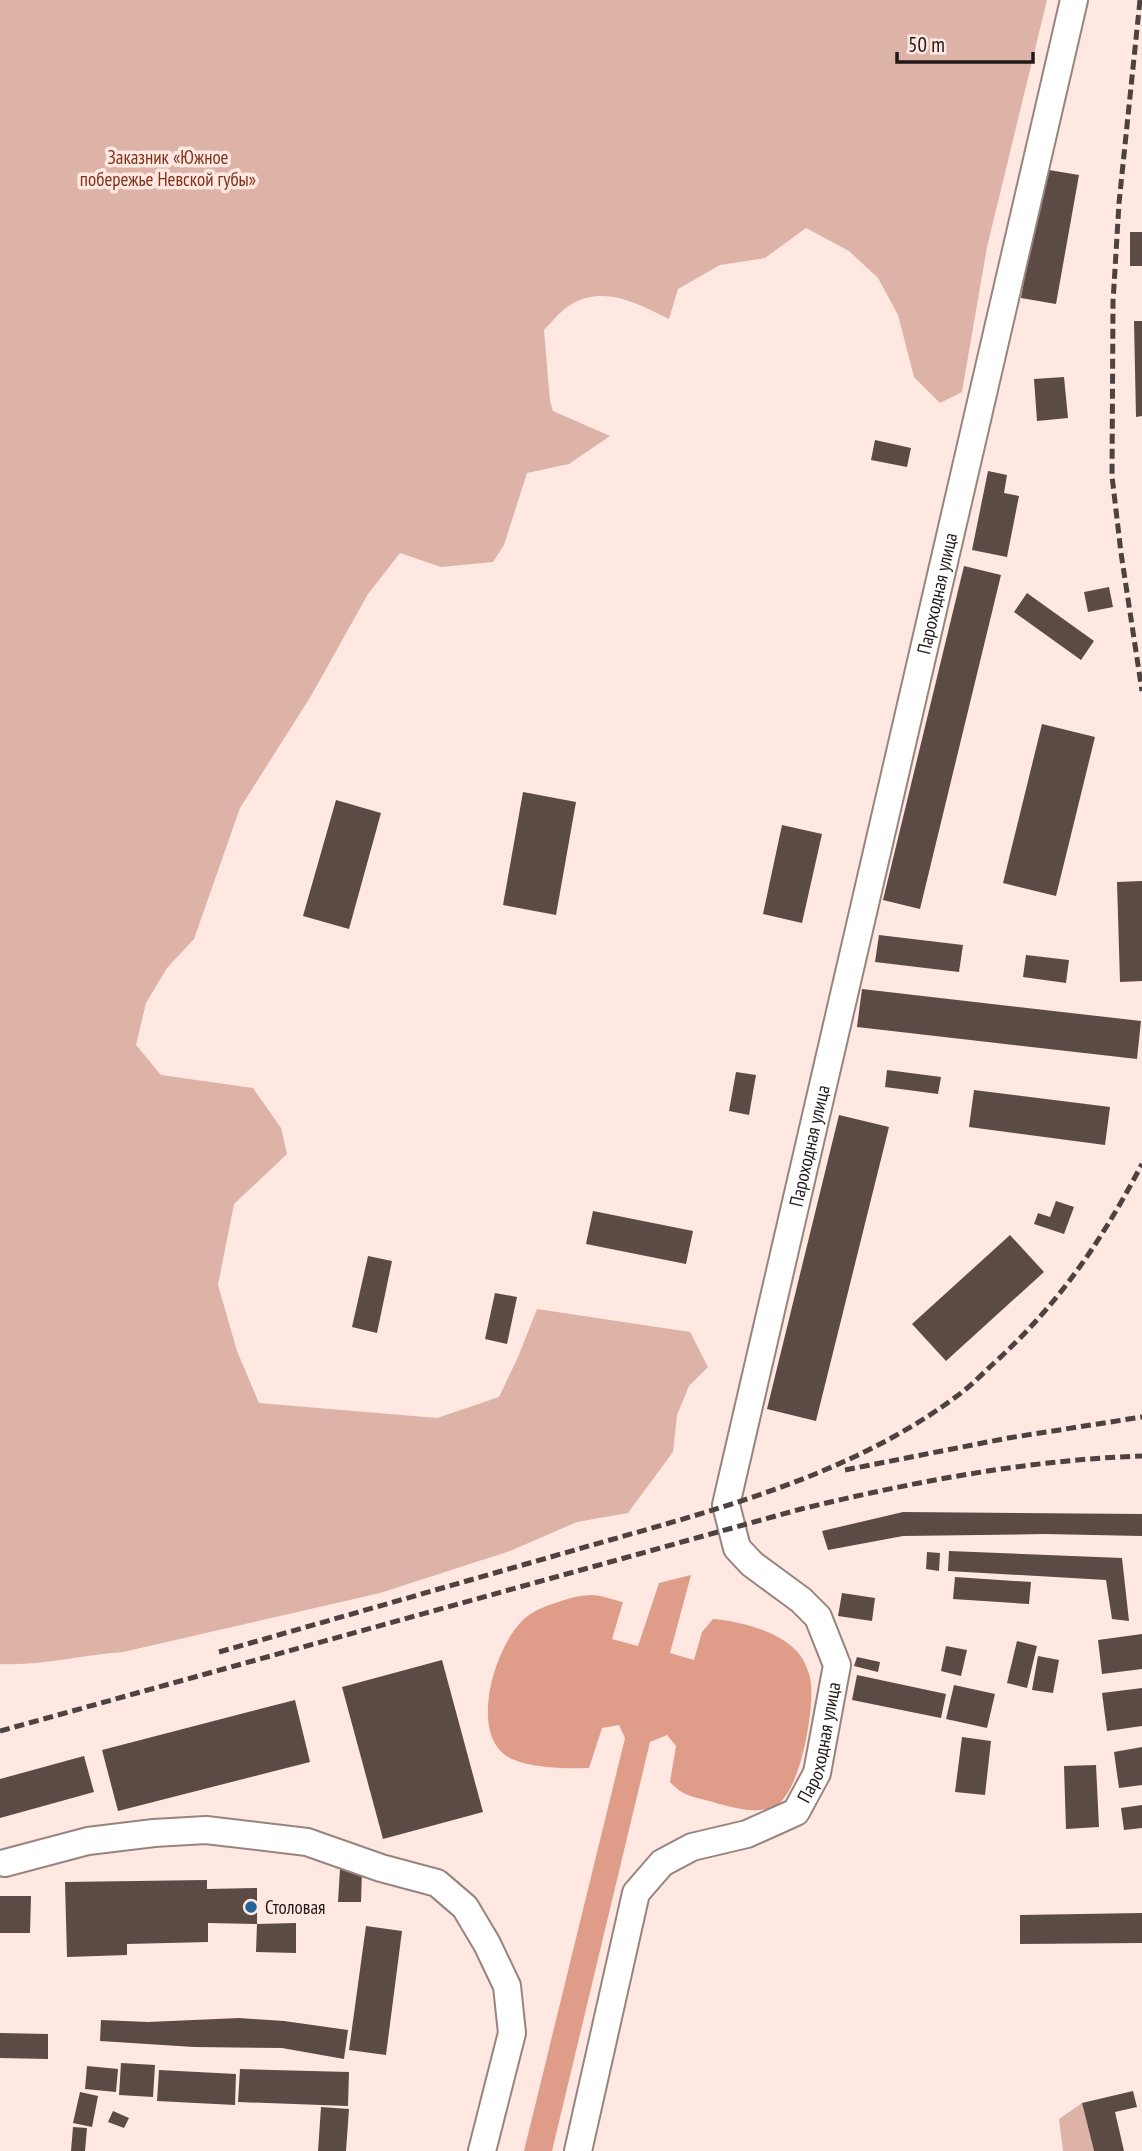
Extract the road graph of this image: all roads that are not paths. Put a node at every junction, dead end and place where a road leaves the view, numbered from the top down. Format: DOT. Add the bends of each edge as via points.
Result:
graph roads {
  1 [pos="1074,0"];
  2 [pos="5,1863"];
  3 [pos="482,2151"];
  4 [pos="578,2151"];
  1 -- 4 [label="street, Пароходная улица" via="726,1505 737,1548 818,1617 837,1665 817,1773 796,1812 747,1834 692,1847 662,1863 636,1893"];
  2 -- 3 [label="street" via="88,1841 206,1830 307,1842 437,1883 465,1907 507,1986 512,2033"];
}
